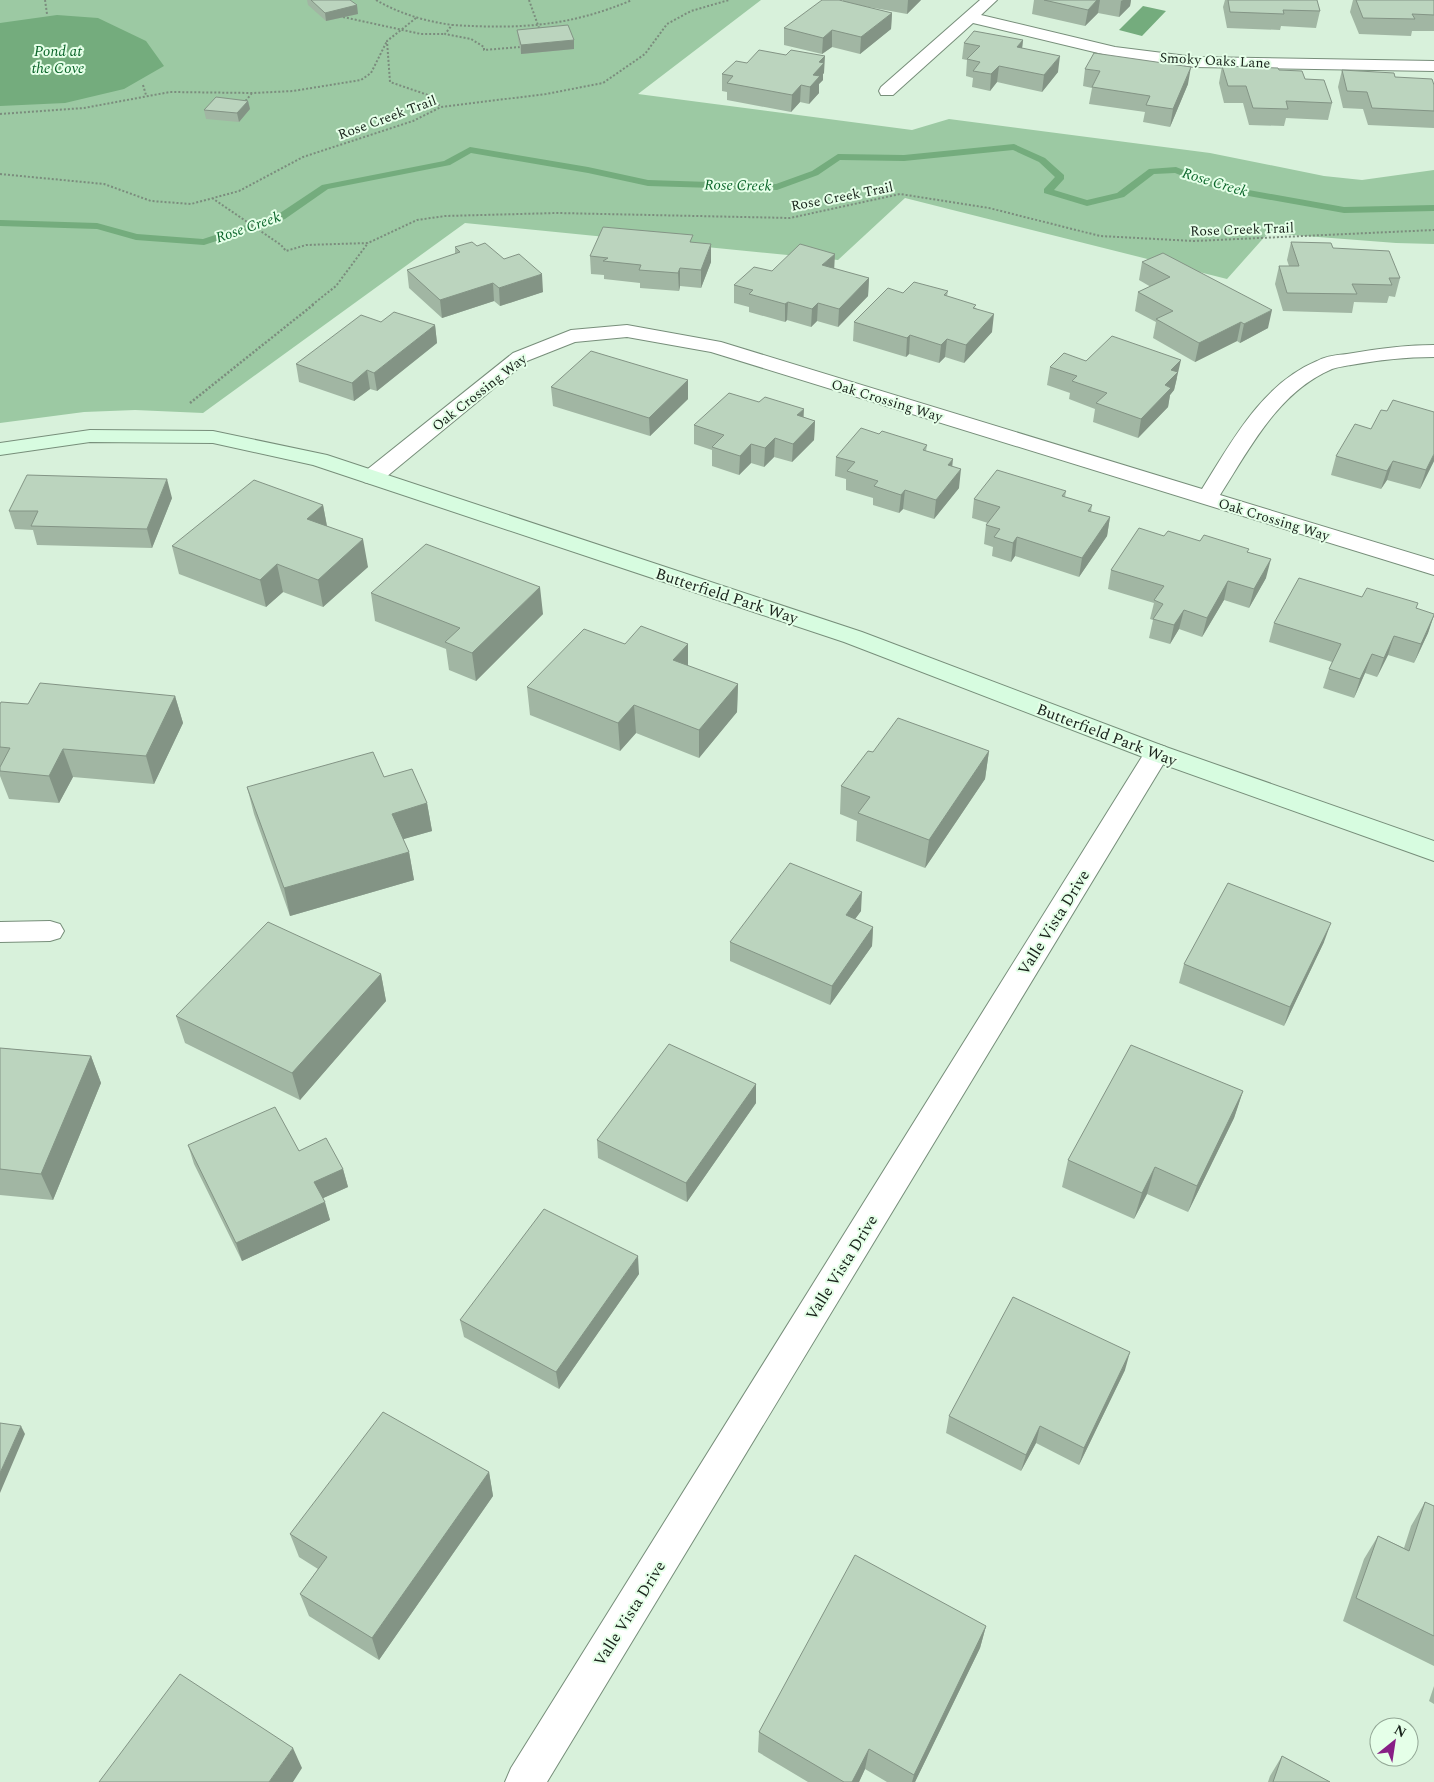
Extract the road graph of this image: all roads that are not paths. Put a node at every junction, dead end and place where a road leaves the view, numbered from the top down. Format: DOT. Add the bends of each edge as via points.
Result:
graph roads {
  1 [pos="989,0"];
  2 [pos="970,17"];
  3 [pos="1434,66"];
  4 [pos="887,91"];
  5 [pos="1434,351"];
  6 [pos="0,449"];
  7 [pos="372,477"];
  8 [pos="1207,498"];
  9 [pos="1434,568"];
  10 [pos="1157,753"];
  11 [pos="1434,851"];
  12 [pos="50,931"];
  13 [pos="0,932"];
  14 [pos="525,1782"];
  1 -- 2 [label="street"];
  2 -- 3 [label="street, Smoky Oaks Lane" via="1115,52 1195,62"];
  2 -- 4 [label="street"];
  5 -- 8 [label="street" via="1366,356 1325,364 1302,378 1279,396 1259,421"];
  6 -- 7 [label="street, Butterfield Park Way" via="90,436 213,437 319,460"];
  7 -- 8 [label="street, Oak Crossing Way" via="520,357 571,336 627,331 714,346"];
  7 -- 10 [label="street, Butterfield Park Way" via="854,637"];
  8 -- 9 [label="street, Oak Crossing Way"];
  10 -- 11 [label="street, Butterfield Park Way"];
  10 -- 14 [label="street, Valle Vista Drive"];
  12 -- 13 [label="street"];
}
